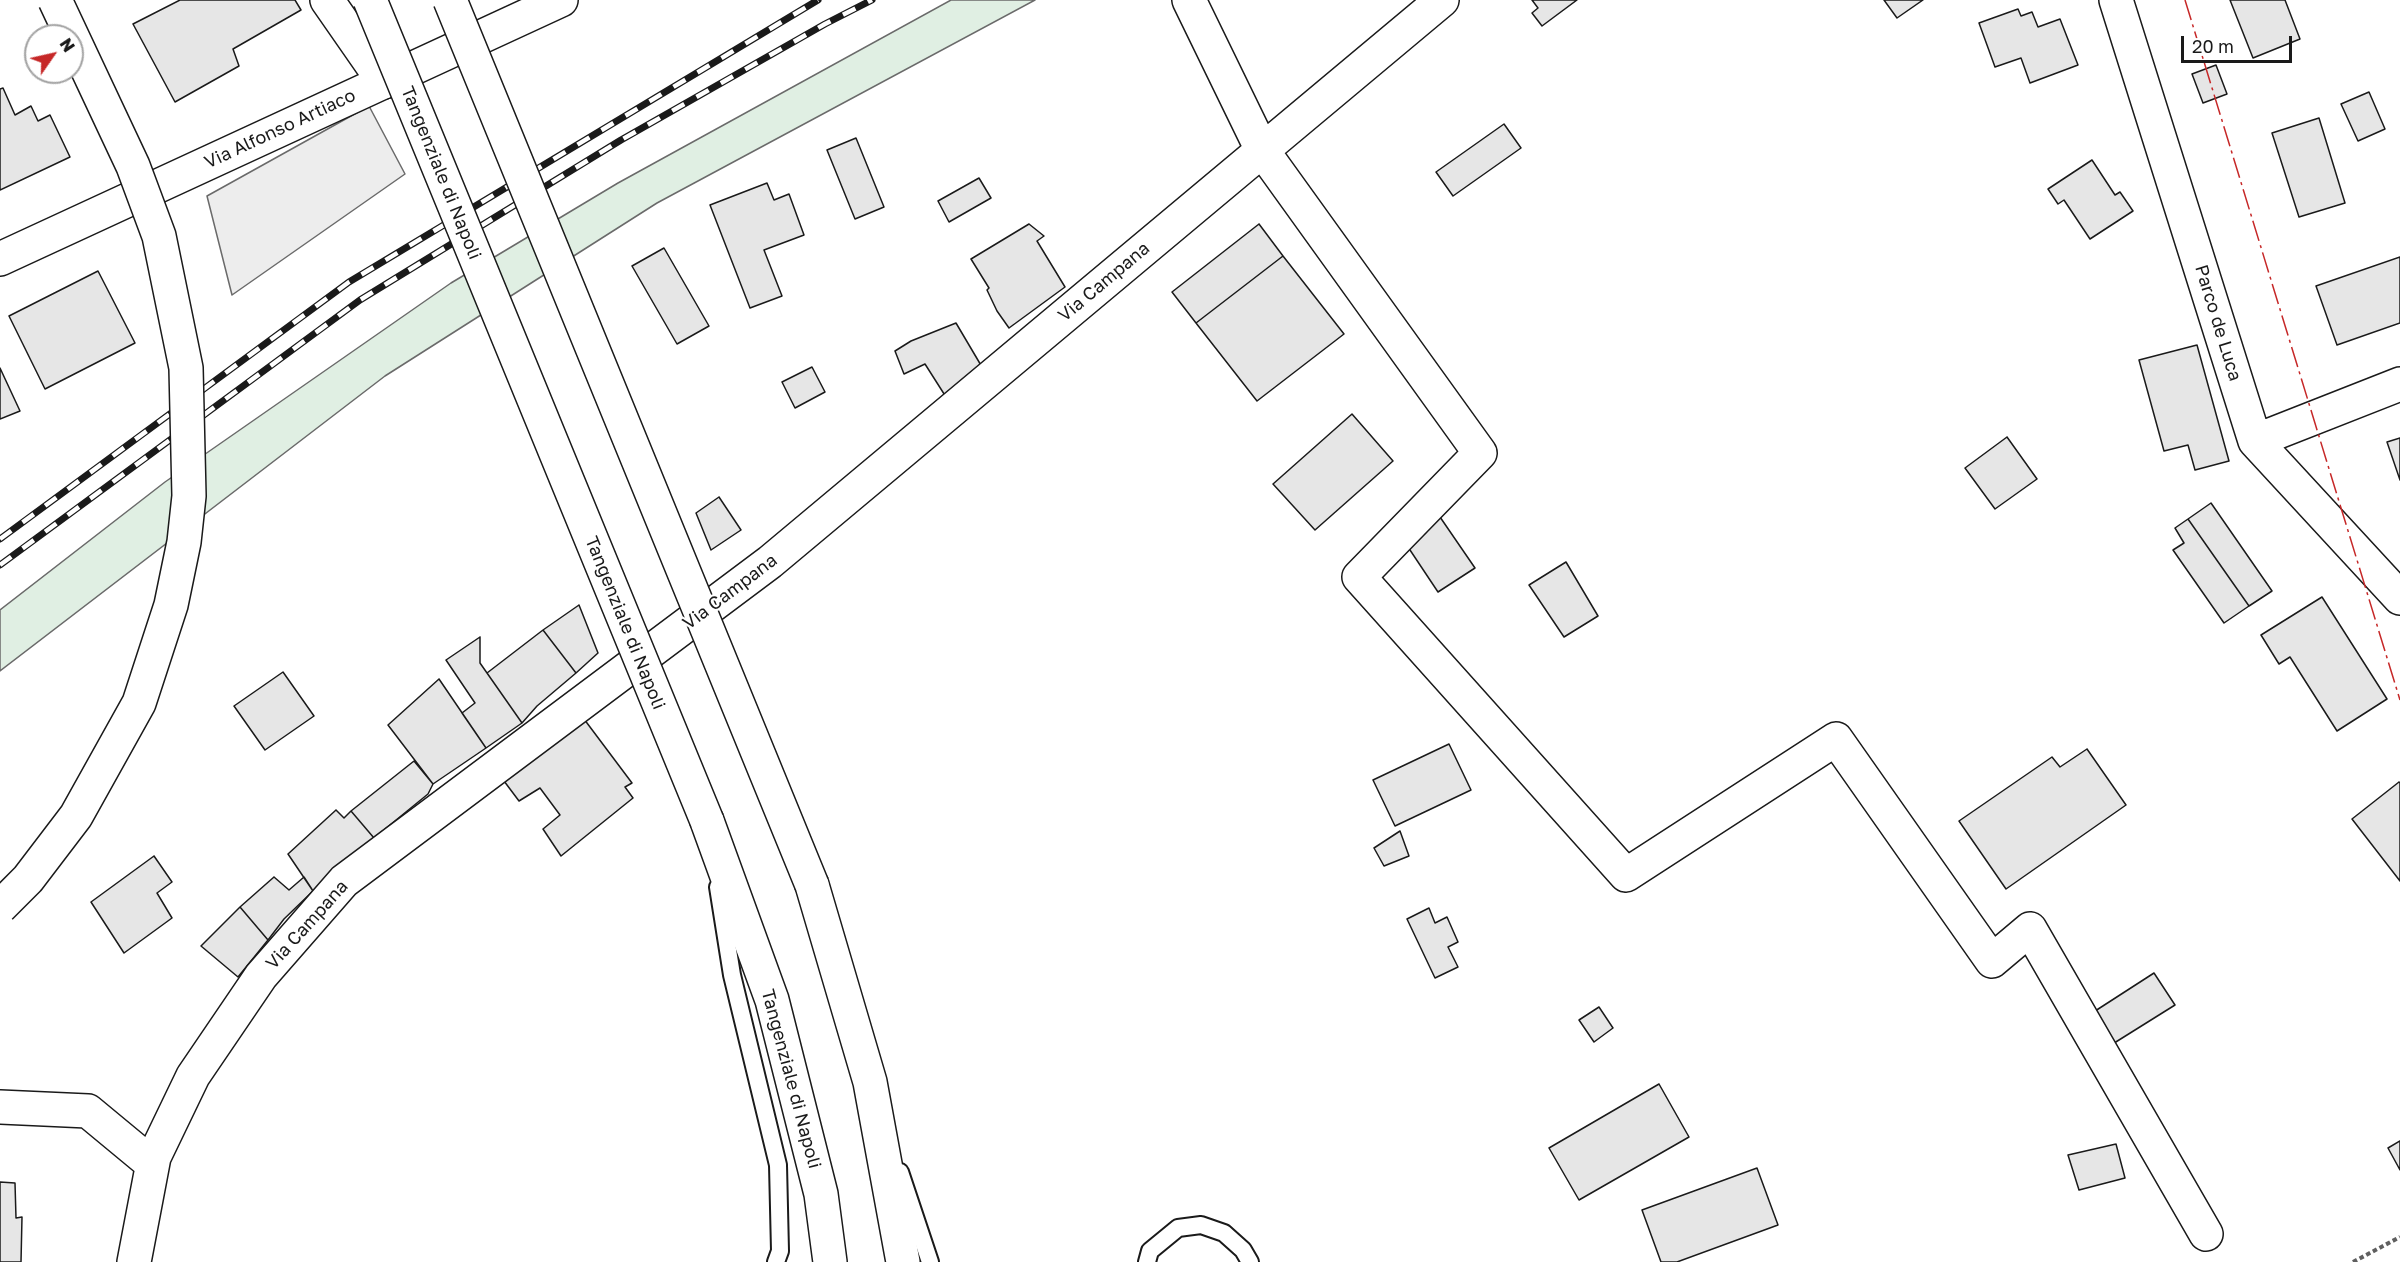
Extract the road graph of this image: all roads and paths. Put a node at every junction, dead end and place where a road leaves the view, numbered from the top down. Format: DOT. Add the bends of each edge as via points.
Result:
graph roads {
  1 [pos="55,0"];
  2 [pos="327,0"];
  3 [pos="370,0"];
  4 [pos="450,0"];
  5 [pos="561,0"];
  6 [pos="1189,0"];
  7 [pos="1442,0"];
  8 [pos="2116,0"];
  9 [pos="384,81"];
  10 [pos="1262,150"];
  11 [pos="0,259"];
  12 [pos="2400,384"];
  13 [pos="2255,441"];
  14 [pos="2400,598"];
  15 [pos="707,821"];
  16 [pos="0,907"];
  17 [pos="870,1082"];
  18 [pos="0,1107"];
  19 [pos="153,1164"];
  20 [pos="2206,1234"];
  21 [pos="2400,1237"];
  22 [pos="134,1262"];
  23 [pos="776,1262"];
  24 [pos="831,1262"];
  25 [pos="903,1262"];
  26 [pos="930,1262"];
  27 [pos="1147,1262"];
  28 [pos="1250,1262"];
  29 [pos="2353,1262"];
  1 -- 16 [label="main road, bridge" via="133,166 159,236 186,368 189,496 171,605 139,703 76,816 28,879"];
  2 -- 9 [label="main road"];
  3 -- 15 [label="main road, Tangenziale di Napoli, bridge"];
  4 -- 17 [label="main road, bridge" via="812,885"];
  5 -- 9 [label="main road, Via Alfonso Artiaco"];
  6 -- 10 [label="main road"];
  7 -- 10 [label="main road, Via Campana"];
  8 -- 13 [label="main road, Parco de Luca"];
  9 -- 11 [label="main road, Via Alfonso Artiaco"];
  10 -- 19 [label="main road, Via Campana" via="770,562 344,881 261,976 193,1076"];
  10 -- 20 [label="main road" via="1480,453 1359,577 1626,875 1836,739 1992,961 2030,929"];
  12 -- 13 [label="main road"];
  13 -- 14 [label="main road, Parco de Luca"];
  15 -- 23 [label="lane" via="732,975 778,1166 780,1251"];
  15 -- 24 [label="main road, Tangenziale di Napoli" via="772,1000 821,1194"];
  17 -- 25 [label="main road"];
  17 -- 26 [label="lane"];
  18 -- 19 [label="main road" via="88,1111"];
  19 -- 22 [label="main road, Via Campana"];
  21 -- 29 [label="path"];
  27 -- 28 [label="lane" via="1150,1251 1178,1228 1201,1225 1224,1233"];
}
